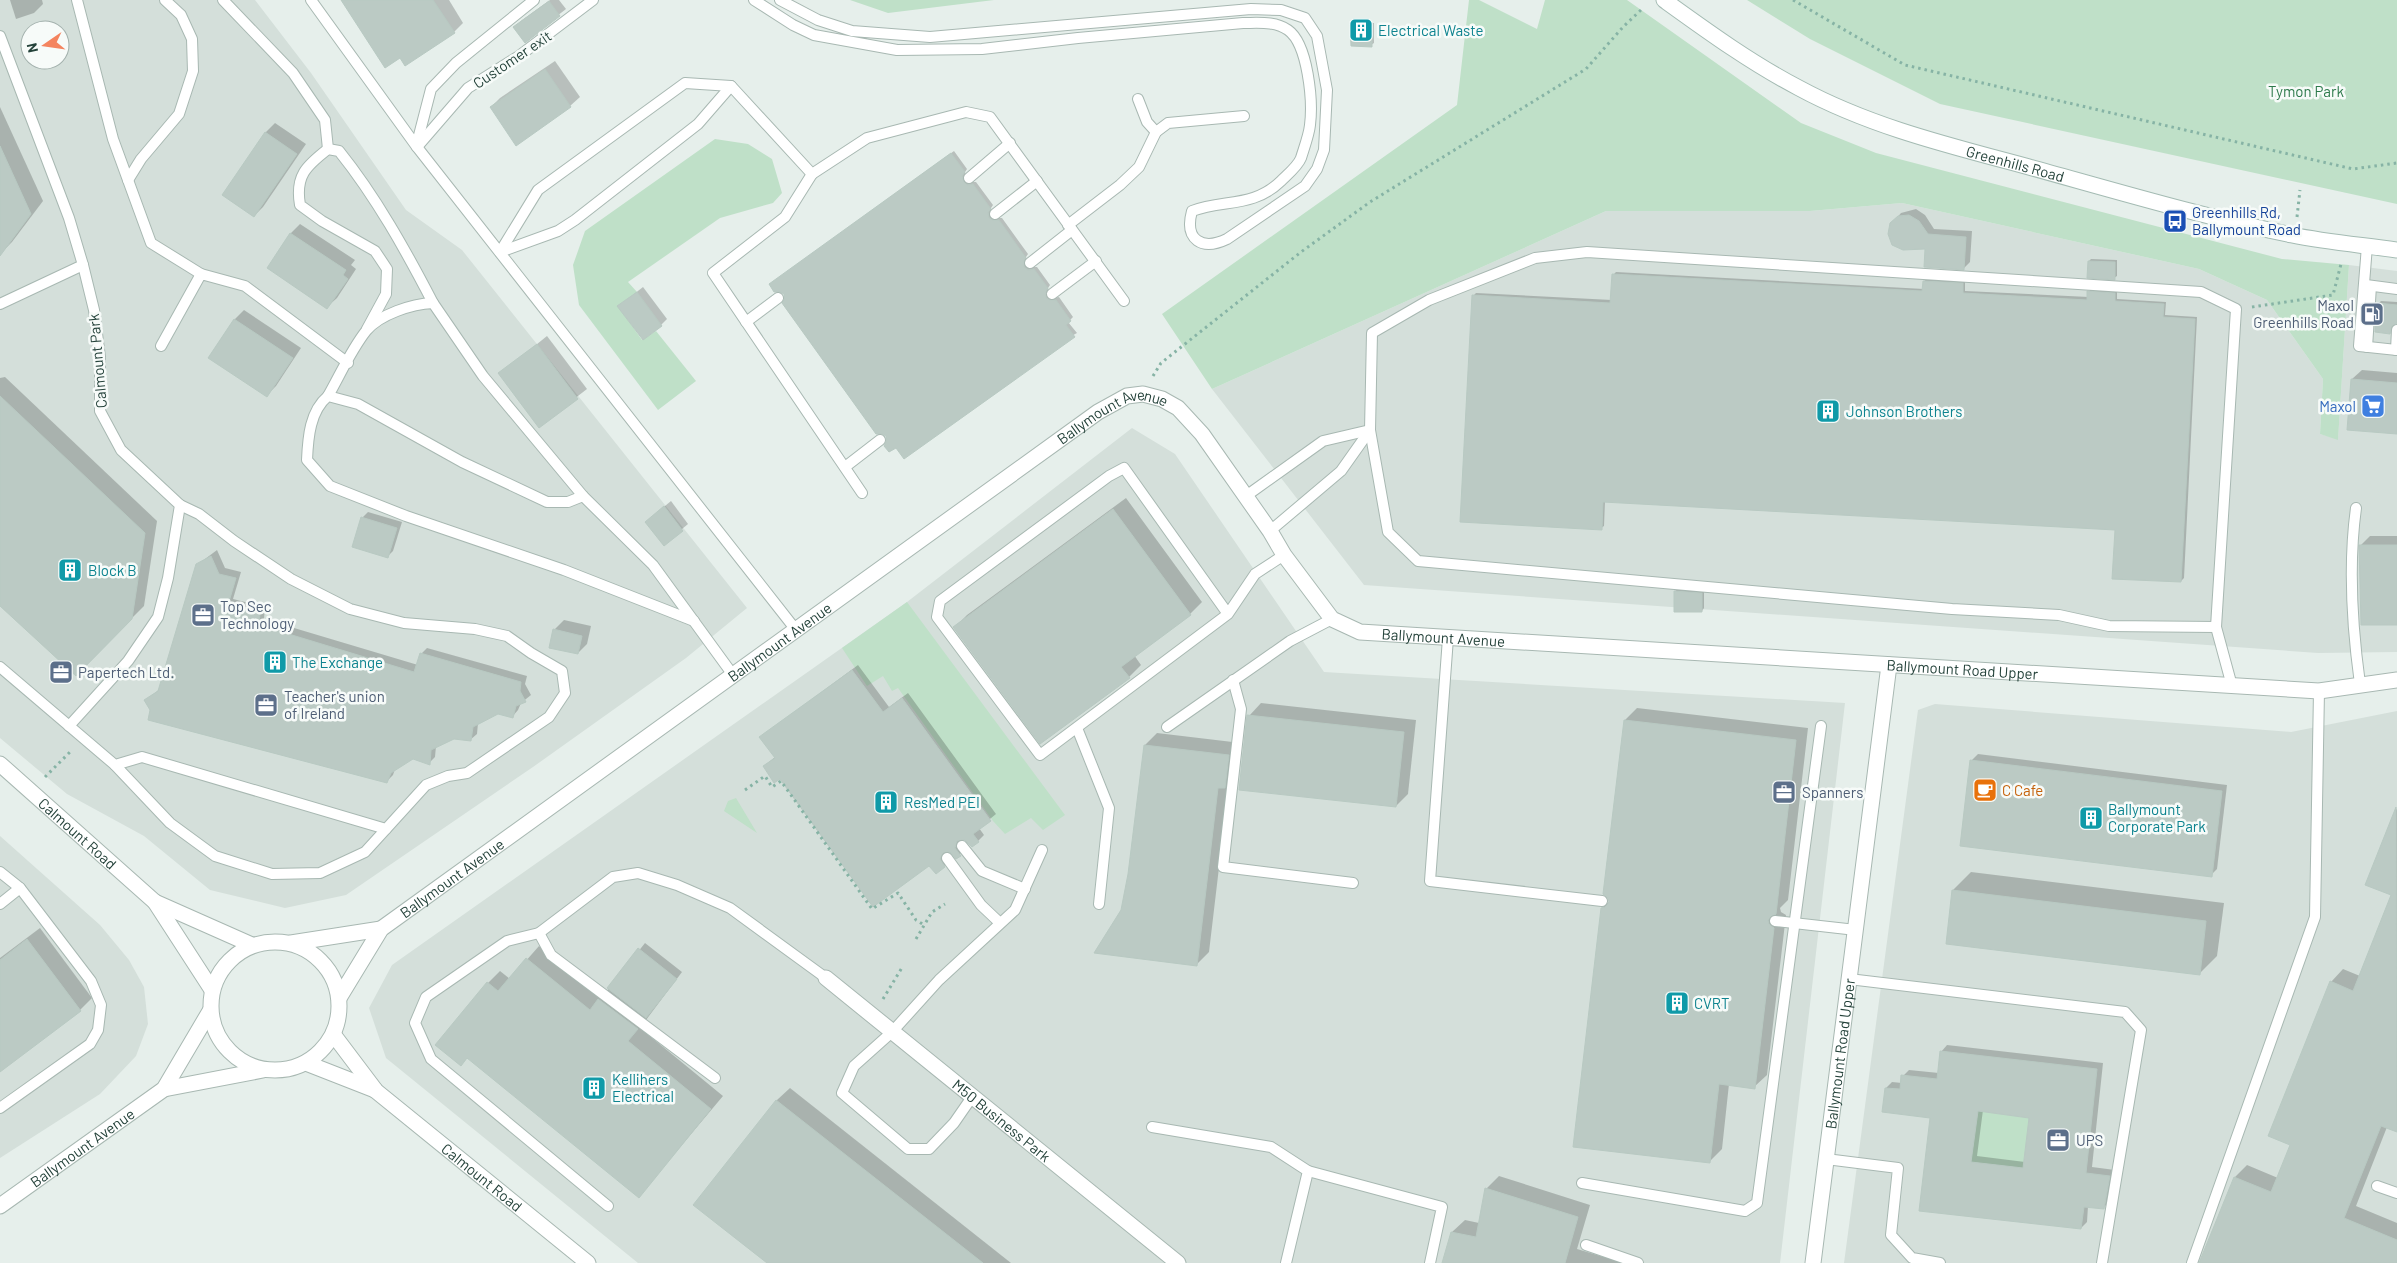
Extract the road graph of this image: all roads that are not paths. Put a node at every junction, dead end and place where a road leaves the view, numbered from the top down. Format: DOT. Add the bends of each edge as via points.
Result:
graph roads {
  1 [pos="77,0"];
  2 [pos="165,0"];
  3 [pos="223,0"];
  4 [pos="311,0"];
  5 [pos="534,0"];
  6 [pos="593,0"];
  7 [pos="754,0"];
  8 [pos="780,0"];
  9 [pos="1664,0"];
  10 [pos="0,36"];
  11 [pos="731,86"];
  12 [pos="1138,99"];
  13 [pos="1244,116"];
  14 [pos="1156,132"];
  15 [pos="1010,143"];
  16 [pos="417,147"];
  17 [pos="328,149"];
  18 [pos="812,174"];
  19 [pos="969,178"];
  20 [pos="128,180"];
  21 [pos="1037,181"];
  22 [pos="995,214"];
  23 [pos="1070,228"];
  24 [pos="2367,246"];
  25 [pos="2397,250"];
  26 [pos="500,252"];
  27 [pos="1096,261"];
  28 [pos="1030,263"];
  29 [pos="83,265"];
  30 [pos="201,274"];
  31 [pos="2367,286"];
  32 [pos="2397,288"];
  33 [pos="1052,294"];
  34 [pos="778,298"];
  35 [pos="1124,301"];
  36 [pos="433,303"];
  37 [pos="0,304"];
  38 [pos="746,322"];
  39 [pos="367,330"];
  40 [pos="2397,330"];
  41 [pos="161,346"];
  42 [pos="2396,350"];
  43 [pos="348,363"];
  44 [pos="328,396"];
  45 [pos="1370,430"];
  46 [pos="880,440"];
  47 [pos="844,467"];
  48 [pos="862,492"];
  49 [pos="583,496"];
  50 [pos="1246,496"];
  51 [pos="180,505"];
  52 [pos="2356,508"];
  53 [pos="1270,530"];
  54 [pos="1284,555"];
  55 [pos="1228,614"];
  56 [pos="1332,619"];
  57 [pos="694,621"];
  58 [pos="2216,627"];
  59 [pos="796,630"];
  60 [pos="1448,638"];
  61 [pos="1889,665"];
  62 [pos="0,667"];
  63 [pos="733,675"];
  64 [pos="1233,680"];
  65 [pos="2397,680"];
  66 [pos="2360,684"];
  67 [pos="2232,686"];
  68 [pos="2319,691"];
  69 [pos="69,726"];
  70 [pos="1821,726"];
  71 [pos="1167,727"];
  72 [pos="1077,728"];
  73 [pos="0,764"];
  74 [pos="115,765"];
  75 [pos="386,829"];
  76 [pos="962,846"];
  77 [pos="1042,850"];
  78 [pos="947,858"];
  79 [pos="0,872"];
  80 [pos="1353,883"];
  81 [pos="20,888"];
  82 [pos="1025,889"];
  83 [pos="1602,900"];
  84 [pos="155,902"];
  85 [pos="0,904"];
  86 [pos="1099,904"];
  87 [pos="1775,921"];
  88 [pos="1000,923"];
  89 [pos="1794,923"];
  90 [pos="381,929"];
  91 [pos="1856,930"];
  92 [pos="539,933"];
  93 [pos="291,943"];
  94 [pos="252,945"];
  95 [pos="826,978"];
  96 [pos="1849,979"];
  97 [pos="212,990"];
  98 [pos="339,998"];
  99 [pos="210,1011"];
  100 [pos="892,1032"];
  101 [pos="333,1034"];
  102 [pos="306,1063"];
  103 [pos="263,1070"];
  104 [pos="715,1078"];
  105 [pos="164,1089"];
  106 [pos="376,1090"];
  107 [pos="972,1097"];
  108 [pos="0,1108"];
  109 [pos="1152,1127"];
  110 [pos="1826,1159"];
  111 [pos="1308,1171"];
  112 [pos="1582,1183"];
  113 [pos="2377,1186"];
  114 [pos="2397,1193"];
  115 [pos="0,1206"];
  116 [pos="608,1206"];
  117 [pos="1586,1245"];
  118 [pos="588,1263"];
  119 [pos="1178,1263"];
  120 [pos="1286,1263"];
  121 [pos="1430,1263"];
  122 [pos="1638,1263"];
  123 [pos="1813,1263"];
  124 [pos="1940,1263"];
  125 [pos="2102,1263"];
  126 [pos="2192,1263"];
  1 -- 20 [label="lane" via="113,139"];
  2 -- 20 [label="lane" via="181,14 192,39 193,71 179,114"];
  3 -- 17 [label="lane" via="293,73 325,120"];
  4 -- 16 [label="lane"];
  5 -- 16 [label="lane" via="456,63 431,89"];
  6 -- 16 [label="lane, Customer exit" via="519,56 468,88"];
  7 -- 8 [label="lane" via="814,35 898,50 982,50 1243,23 1269,23 1288,30 1298,40 1308,76 1310,125 1300,160 1280,183 1252,200 1208,205 1192,211 1189,221 1191,233 1197,242 1205,245 1227,238 1305,186 1317,169 1324,150 1327,90 1317,36 1305,18 1281,10 1251,9 930,37 852,31 818,20"];
  9 -- 24 [label="street, Greenhills Road" via="1799,89 1894,129 2260,228"];
  10 -- 29 [label="lane, Calmount Park" via="52,172"];
  11 -- 18 [label="lane"];
  11 -- 26 [label="lane" via="698,124 575,220 558,231"];
  11 -- 26 [label="lane" via="685,83 538,190"];
  12 -- 14 [label="lane" via="1147,122"];
  13 -- 14 [label="lane" via="1168,123"];
  14 -- 23 [label="lane" via="1139,167"];
  15 -- 18 [label="lane" via="990,117 966,112 867,138"];
  15 -- 19 [label="lane"];
  15 -- 21 [label="lane"];
  16 -- 26 [label="lane"];
  17 -- 36 [label="lane" via="339,150 353,168 412,262"];
  17 -- 39 [label="lane" via="309,164 298,188 300,205 375,251 387,269 386,294"];
  18 -- 38 [label="lane" via="785,217 713,273"];
  20 -- 30 [label="lane" via="151,243"];
  21 -- 22 [label="lane"];
  21 -- 23 [label="lane"];
  23 -- 27 [label="lane"];
  23 -- 28 [label="lane"];
  24 -- 25 [label="street, Greenhills Road"];
  24 -- 31 [label="lane"];
  26 -- 59 [label="lane"];
  27 -- 33 [label="lane"];
  27 -- 35 [label="lane"];
  29 -- 37 [label="lane"];
  29 -- 51 [label="lane, Calmount Park" via="94,310 100,357 100,411 121,450"];
  30 -- 41 [label="lane"];
  30 -- 43 [label="lane" via="245,286"];
  31 -- 32 [label="lane"];
  31 -- 42 [label="lane" via="2359,346"];
  34 -- 38 [label="lane"];
  36 -- 39 [label="lane" via="416,304 393,313"];
  36 -- 49 [label="lane" via="483,376"];
  38 -- 47 [label="lane"];
  39 -- 43 [label="lane"];
  40 -- 42 [label="lane"];
  43 -- 44 [label="lane"];
  44 -- 49 [label="lane" via="358,404 462,462 547,502 568,502"];
  44 -- 57 [label="lane" via="319,404 311,427 307,460 330,486 406,516 564,570"];
  45 -- 50 [label="lane" via="1323,441"];
  45 -- 53 [label="lane" via="1341,471"];
  45 -- 58 [label="lane" via="1388,532 1418,561 1952,609 2059,615 2110,626"];
  45 -- 58 [label="lane" via="1372,333 1429,300 1535,258 1587,252 2201,292 2236,308"];
  46 -- 47 [label="lane"];
  47 -- 48 [label="lane"];
  49 -- 57 [label="lane" via="653,565"];
  50 -- 53 [label="street, Ballymount Avenue"];
  50 -- 59 [label="street, Ballymount Avenue" via="1202,434 1178,408 1143,394 1127,396 1098,412"];
  51 -- 69 [label="lane" via="158,617 128,660"];
  51 -- 75 [label="lane, Calmount Park" via="199,514 291,579 350,608 404,623 474,629 507,636 562,671 565,693 549,717 467,773 426,785"];
  52 -- 66 [label="lane" via="2351,542 2353,635"];
  53 -- 54 [label="street, Ballymount Avenue"];
  54 -- 55 [label="lane" via="1255,574"];
  54 -- 56 [label="street, Ballymount Avenue"];
  55 -- 72 [label="lane"];
  55 -- 72 [label="lane" via="1124,468 940,601 937,617 1040,755"];
  56 -- 60 [label="street, Ballymount Avenue" via="1360,632"];
  56 -- 64 [label="lane" via="1290,641"];
  57 -- 63 [label="lane"];
  58 -- 67 [label="lane"];
  59 -- 63 [label="street, Ballymount Avenue"];
  60 -- 61 [label="street, Ballymount Avenue"];
  60 -- 83 [label="lane" via="1430,881"];
  61 -- 67 [label="street, Ballymount Road Upper"];
  61 -- 91 [label="street, Ballymount Road Upper"];
  62 -- 69 [label="lane, Calmount Park"];
  63 -- 90 [label="street, Ballymount Avenue"];
  64 -- 71 [label="lane"];
  64 -- 80 [label="lane" via="1241,709 1223,867"];
  65 -- 66 [label="street, Ballymount Road Upper"];
  66 -- 68 [label="street, Ballymount Road Upper"];
  67 -- 68 [label="street, Ballymount Road Upper"];
  68 -- 126 [label="lane" via="2315,917"];
  69 -- 74 [label="lane, Calmount Park"];
  70 -- 89 [label="lane"];
  72 -- 86 [label="lane" via="1109,808"];
  73 -- 84 [label="street, Calmount Road"];
  74 -- 75 [label="lane" via="142,757"];
  74 -- 75 [label="lane, Calmount Park" via="170,823 215,856 272,874 320,873 365,852"];
  76 -- 82 [label="lane" via="982,871"];
  77 -- 82 [label="lane"];
  78 -- 88 [label="lane" via="981,905"];
  79 -- 81 [label="lane"];
  81 -- 85 [label="lane"];
  81 -- 108 [label="lane" via="91,981 101,1005 98,1030 90,1044"];
  82 -- 88 [label="lane" via="1015,910"];
  84 -- 94 [label="street, Calmount Road"];
  84 -- 97 [label="street, Calmount Road"];
  87 -- 89 [label="lane"];
  88 -- 100 [label="lane" via="939,980"];
  89 -- 91 [label="lane"];
  89 -- 112 [label="lane" via="1757,1204 1745,1211"];
  90 -- 93 [label="street, Ballymount Avenue"];
  90 -- 98 [label="street, Ballymount Avenue"];
  91 -- 96 [label="street, Ballymount Road Upper"];
  92 -- 95 [label="lane" via="612,877 638,873 677,885 730,908"];
  92 -- 104 [label="lane" via="551,955"];
  92 -- 116 [label="lane" via="507,941 426,997 415,1023 431,1059"];
  93 -- 94 [label="street" via="271,941"];
  93 -- 98 [label="street" via="309,950 324,963 334,979"];
  94 -- 97 [label="street" via="233,955 220,971"];
  95 -- 100 [label="street, M50 Business Park"];
  96 -- 110 [label="street, Ballymount Road Upper"];
  96 -- 125 [label="lane" via="2125,1012 2141,1030"];
  97 -- 99 [label="street"];
  98 -- 101 [label="street" via="339,1016"];
  99 -- 103 [label="street" via="215,1031 226,1049 243,1063"];
  99 -- 105 [label="street, Ballymount Avenue"];
  100 -- 107 [label="street, M50 Business Park"];
  100 -- 107 [label="lane" via="854,1066 842,1093 908,1149 928,1149 954,1123"];
  101 -- 102 [label="street" via="322,1051"];
  101 -- 106 [label="street, Calmount Road"];
  102 -- 103 [label="street" via="285,1070"];
  102 -- 106 [label="street, Calmount Road"];
  103 -- 105 [label="street, Ballymount Avenue"];
  105 -- 115 [label="street, Ballymount Avenue"];
  106 -- 118 [label="street, Calmount Road"];
  107 -- 119 [label="street, M50 Business Park"];
  109 -- 111 [label="lane" via="1271,1148"];
  110 -- 123 [label="street, Ballymount Road Upper"];
  110 -- 124 [label="lane" via="1898,1168 1891,1235 1912,1258"];
  111 -- 120 [label="lane"];
  111 -- 121 [label="lane" via="1442,1207"];
  113 -- 114 [label="lane"];
  117 -- 122 [label="lane"];
}
